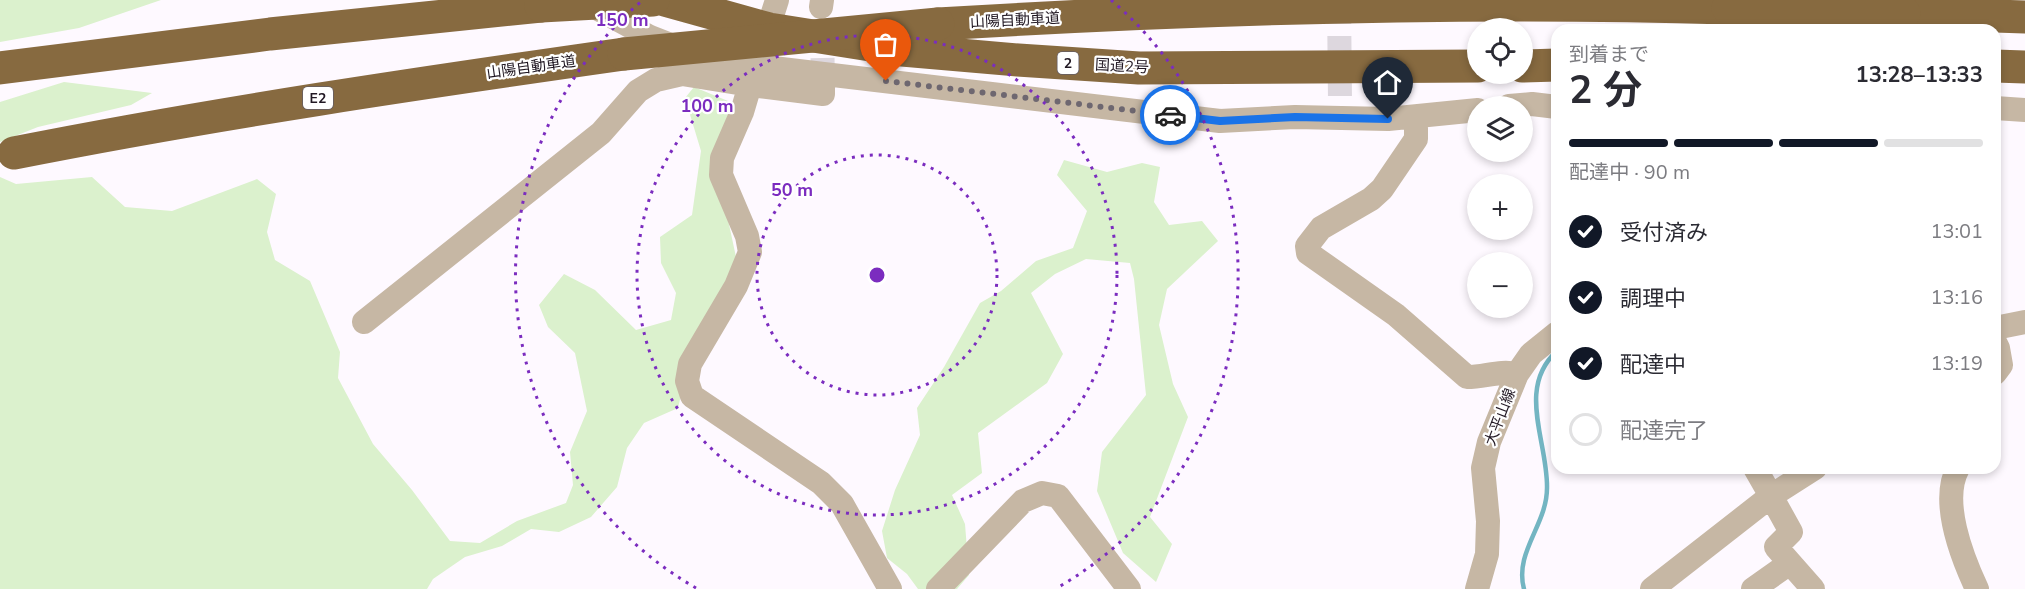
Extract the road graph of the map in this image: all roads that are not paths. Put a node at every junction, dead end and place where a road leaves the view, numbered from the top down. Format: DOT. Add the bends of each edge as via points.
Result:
graph roads {
  1 [pos="582,0"];
  2 [pos="653,0"];
  3 [pos="665,0"];
  4 [pos="1888,14"];
  5 [pos="773,15"];
  6 [pos="2025,17"];
  7 [pos="1551,65"];
  8 [pos="1467,66"];
  9 [pos="1533,66"];
  10 [pos="2001,66"];
  11 [pos="2025,67"];
  12 [pos="0,68"];
  13 [pos="754,75"];
  14 [pos="823,89"];
  15 [pos="1533,104"];
  16 [pos="1551,106"];
  17 [pos="2001,108"];
  18 [pos="2025,110"];
  19 [pos="1467,111"];
  20 [pos="1416,117"];
  21 [pos="14,153"];
  22 [pos="364,322"];
  23 [pos="2025,322"];
  24 [pos="2001,327"];
  25 [pos="1551,338"];
  26 [pos="1517,374"];
  27 [pos="1758,474"];
  28 [pos="1806,474"];
  29 [pos="1955,474"];
  30 [pos="1771,496"];
  31 [pos="1790,564"];
  32 [pos="890,589"];
  33 [pos="938,589"];
  34 [pos="1129,589"];
  35 [pos="1477,589"];
  36 [pos="1652,589"];
  37 [pos="1753,589"];
  38 [pos="1813,589"];
  39 [pos="1977,589"];
  1 -- 13 [label="street" via="650,37"];
  2 -- 12 [label="highway, bridge" via="541,6 270,34"];
  3 -- 5 [label="highway, 国道2号 / 2"];
  4 -- 6 [label="highway, 山陽自動車道 / E2"];
  4 -- 21 [label="highway, 山陽自動車道 / E2, bridge" via="1620,4 1286,8 938,24 624,54 311,99"];
  5 -- 8 [label="highway, 国道2号 / 2" via="902,50 1139,68"];
  5 -- 13 [label="street"];
  7 -- 9 [label="highway"];
  10 -- 11 [label="highway"];
  13 -- 14 [label="street" via="823,94"];
  13 -- 20 [label="street" via="1220,121 1295,117 1340,109 1388,119"];
  13 -- 22 [label="street" via="682,74 656,80 638,91 601,133"];
  13 -- 32 [label="street" via="722,158 721,175 750,252 736,286 690,364 687,381 692,396 821,483 842,504"];
  15 -- 16 [label="street"];
  17 -- 18 [label="street"];
  19 -- 20 [label="street"];
  20 -- 26 [label="street" via="1416,139 1382,189 1321,228 1307,246 1308,253 1396,315 1467,377 1506,371"];
  23 -- 24 [label="street"];
  25 -- 26 [label="street, 大平山線" via="1531,354"];
  26 -- 35 [label="street, 大平山線" via="1489,442 1483,468 1487,554"];
  27 -- 30 [label="street"];
  28 -- 30 [label="street"];
  29 -- 39 [label="street" via="1950,496 1965,564"];
  30 -- 31 [label="street" via="1791,532 1776,547"];
  30 -- 36 [label="street"];
  31 -- 37 [label="street"];
  31 -- 38 [label="street"];
  33 -- 34 [label="street" via="1023,501 1042,493 1058,496"];
}
